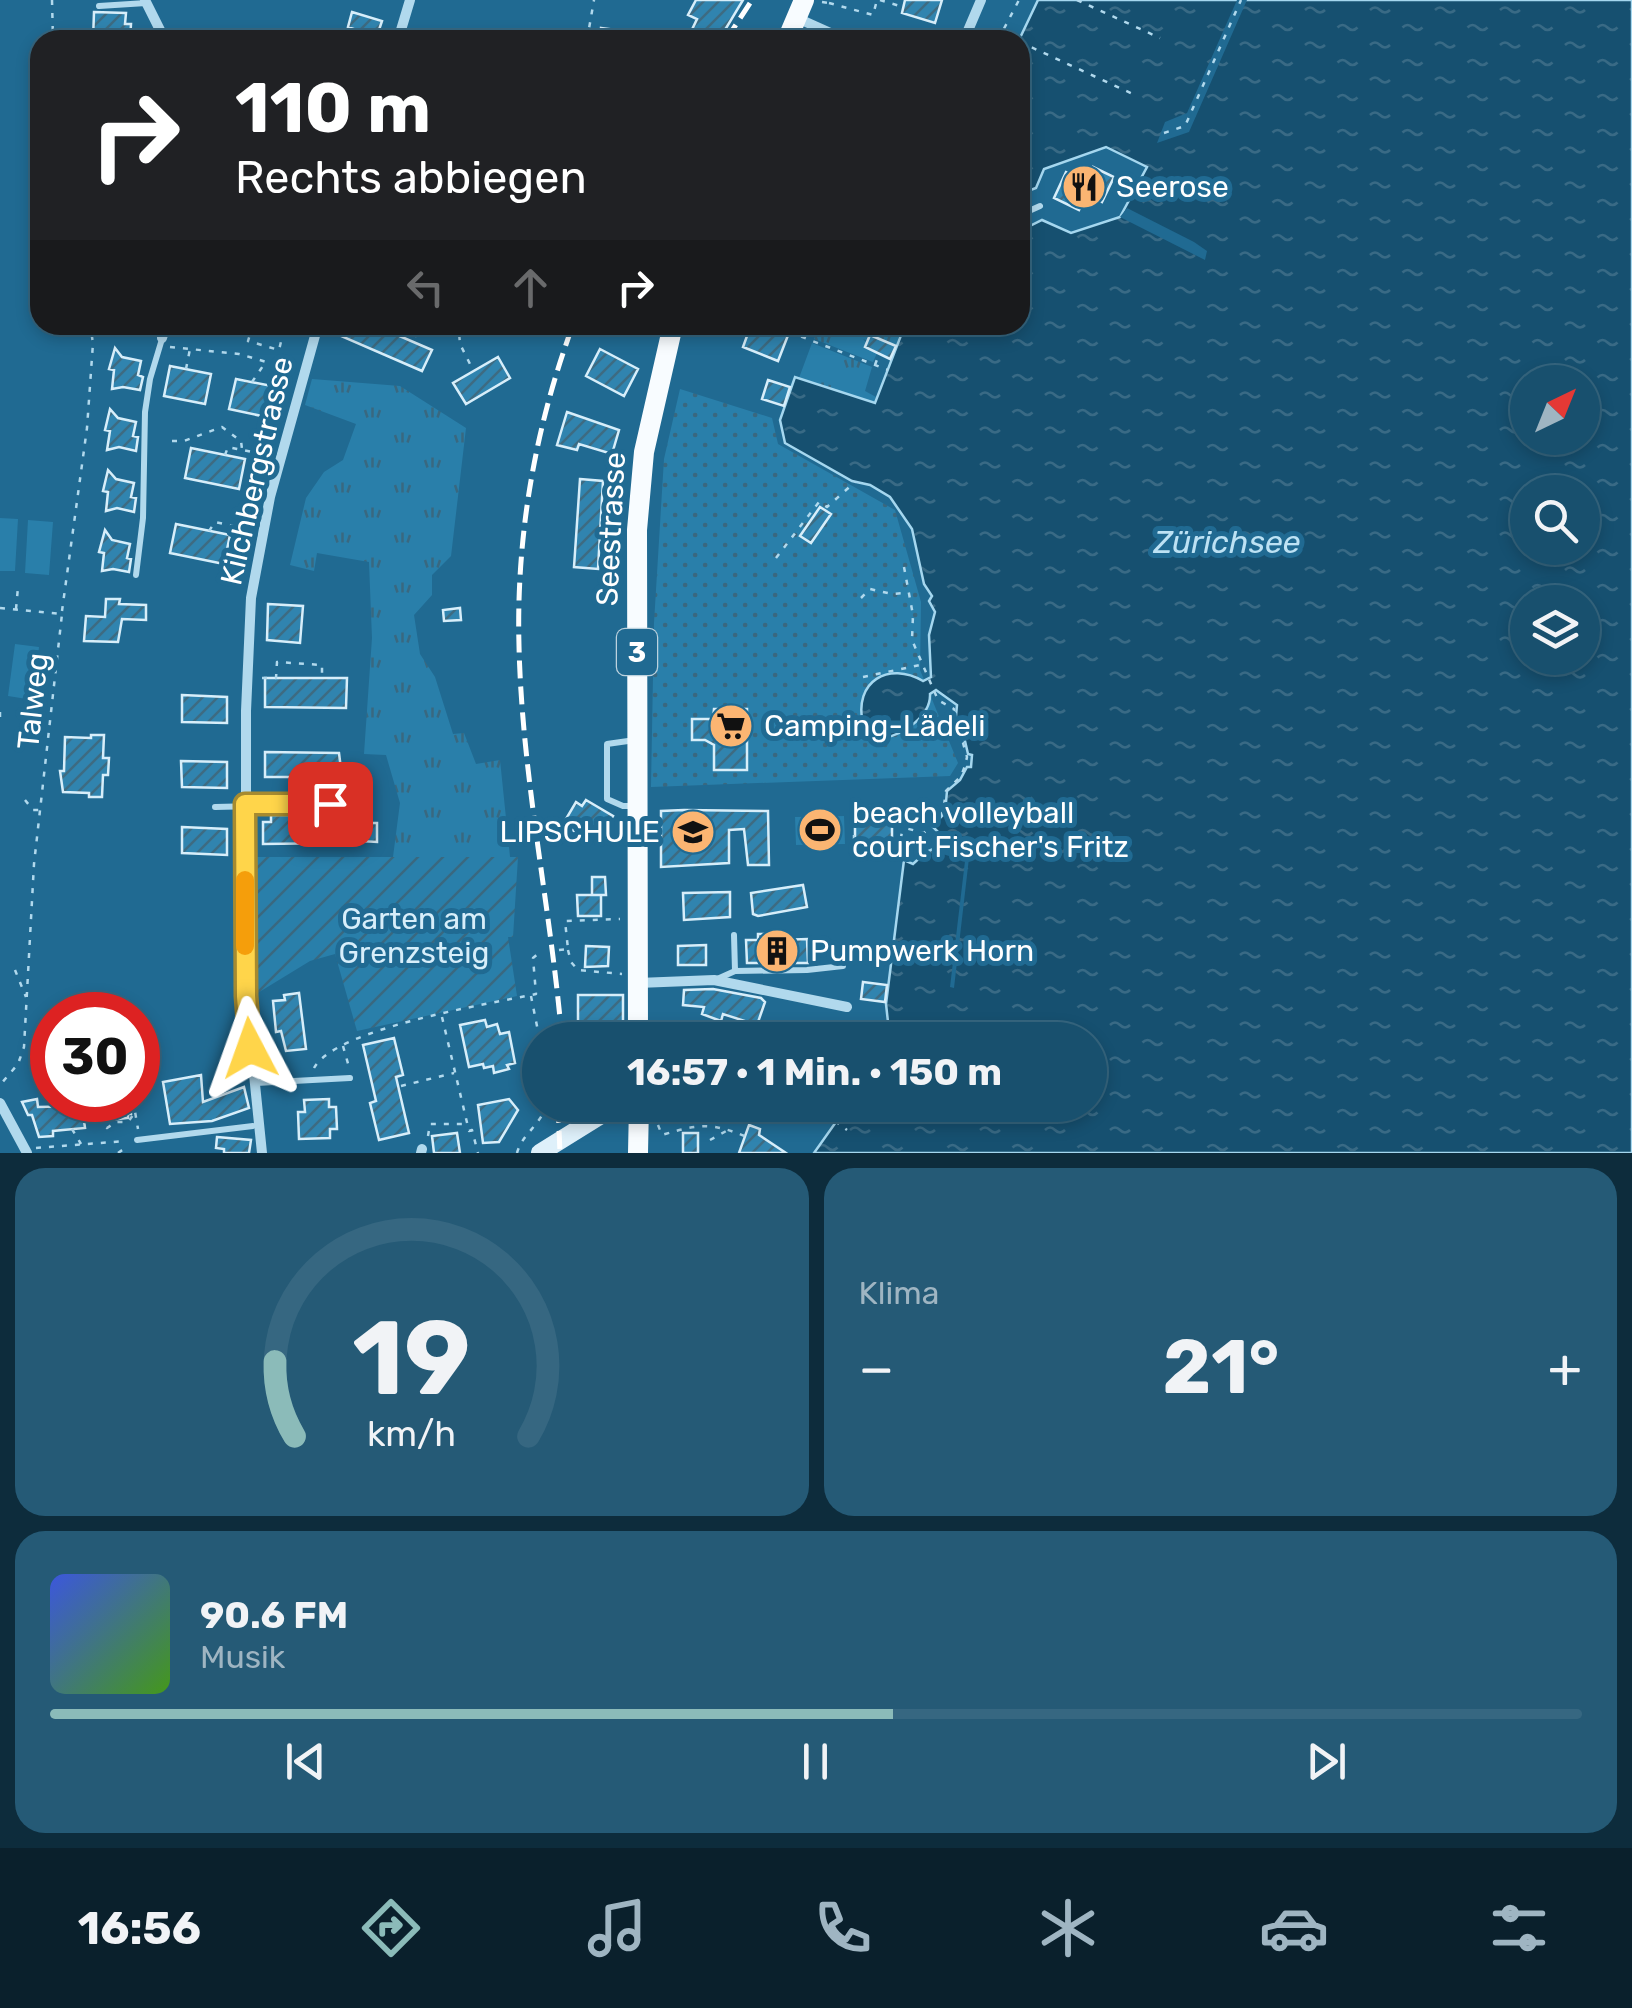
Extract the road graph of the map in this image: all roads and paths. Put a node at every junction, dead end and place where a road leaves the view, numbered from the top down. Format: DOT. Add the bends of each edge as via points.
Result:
graph roads {
  1 [pos="52,0"];
  2 [pos="410,0"];
  3 [pos="594,0"];
  4 [pos="878,0"];
  5 [pos="981,0"];
  6 [pos="1019,0"];
  7 [pos="1076,0"];
  8 [pos="1241,0"];
  9 [pos="821,1"];
  10 [pos="146,2"];
  11 [pos="829,2"];
  12 [pos="99,6"];
  13 [pos="904,7"];
  14 [pos="800,9"];
  15 [pos="53,30"];
  16 [pos="160,30"];
  17 [pos="401,30"];
  18 [pos="589,30"];
  19 [pos="831,30"];
  20 [pos="968,30"];
  21 [pos="1004,30"];
  22 [pos="1160,38"];
  23 [pos="1030,46"];
  24 [pos="1134,94"];
  25 [pos="1164,133"];
  26 [pos="1040,206"];
  27 [pos="1030,211"];
  28 [pos="92,335"];
  29 [pos="163,335"];
  30 [pos="250,335"];
  31 [pos="283,335"];
  32 [pos="315,335"];
  33 [pos="459,335"];
  34 [pos="671,335"];
  35 [pos="797,335"];
  36 [pos="162,338"];
  37 [pos="174,346"];
  38 [pos="190,348"];
  39 [pos="278,350"];
  40 [pos="879,354"];
  41 [pos="265,362"];
  42 [pos="273,364"];
  43 [pos="875,365"];
  44 [pos="471,366"];
  45 [pos="186,369"];
  46 [pos="295,370"];
  47 [pos="888,370"];
  48 [pos="252,382"];
  49 [pos="172,441"];
  50 [pos="242,449"];
  51 [pos="224,455"];
  52 [pos="270,458"];
  53 [pos="856,482"];
  54 [pos="257,522"];
  55 [pos="209,530"];
  56 [pos="776,558"];
  57 [pos="904,567"];
  58 [pos="136,575"];
  59 [pos="18,587"];
  60 [pos="908,592"];
  61 [pos="861,598"];
  62 [pos="0,608"];
  63 [pos="16,610"];
  64 [pos="62,614"];
  65 [pos="922,665"];
  66 [pos="872,674"];
  67 [pos="863,676"];
  68 [pos="256,678"];
  69 [pos="322,678"];
  70 [pos="876,680"];
  71 [pos="0,712"];
  72 [pos="0,721"];
  73 [pos="636,740"];
  74 [pos="25,800"];
  75 [pos="245,804"];
  76 [pos="330,804"];
  77 [pos="637,806"];
  78 [pos="215,807"];
  79 [pos="40,810"];
  80 [pos="904,828"];
  81 [pos="625,919"];
  82 [pos="734,935"];
  83 [pos="568,949"];
  84 [pos="559,950"];
  85 [pos="539,953"];
  86 [pos="843,966"];
  87 [pos="16,970"];
  88 [pos="735,971"];
  89 [pos="615,974"];
  90 [pos="714,980"];
  91 [pos="638,983"];
  92 [pos="530,995"];
  93 [pos="26,999"];
  94 [pos="847,1008"];
  95 [pos="442,1015"];
  96 [pos="536,1022"];
  97 [pos="638,1022"];
  98 [pos="342,1044"];
  99 [pos="347,1056"];
  100 [pos="455,1073"];
  101 [pos="311,1076"];
  102 [pos="350,1078"];
  103 [pos="256,1083"];
  104 [pos="0,1086"];
  105 [pos="402,1086"];
  106 [pos="0,1102"];
  107 [pos="135,1122"];
  108 [pos="539,1122"];
  109 [pos="588,1122"];
  110 [pos="639,1122"];
  111 [pos="836,1122"];
  112 [pos="652,1123"];
  113 [pos="467,1124"];
  114 [pos="253,1126"];
  115 [pos="430,1126"];
  116 [pos="72,1129"];
  117 [pos="730,1129"];
  118 [pos="847,1130"];
  119 [pos="747,1137"];
  120 [pos="136,1140"];
  121 [pos="710,1140"];
  122 [pos="80,1144"];
  123 [pos="26,1151"];
  124 [pos="118,1153"];
  125 [pos="262,1153"];
  126 [pos="478,1153"];
  127 [pos="517,1153"];
  128 [pos="540,1153"];
  129 [pos="638,1153"];
  1 -- 15 [label="path"];
  2 -- 17 [label="street"];
  3 -- 18 [label="path"];
  4 -- 11 [label="path" via="873,15"];
  4 -- 13 [label="path"];
  5 -- 20 [label="street"];
  6 -- 21 [label="path"];
  7 -- 22 [label="path"];
  8 -- 25 [label="path" via="1185,126"];
  9 -- 11 [label="path"];
  10 -- 12 [label="lane"];
  10 -- 16 [label="street"];
  14 -- 19 [label="street"];
  23 -- 24 [label="path"];
  26 -- 27 [label="lane"];
  28 -- 64 [label="path" via="88,428"];
  29 -- 36 [label="street"];
  30 -- 39 [label="path" via="248,342"];
  31 -- 39 [label="path"];
  32 -- 75 [label="street, Kilchbergstrasse" via="255,568"];
  33 -- 44 [label="path"];
  34 -- 73 [label="main road, Seestrasse / 3" via="644,452 637,530"];
  35 -- 43 [label="path"];
  36 -- 58 [label="lane" via="145,412"];
  37 -- 38 [label="path"];
  38 -- 41 [label="path"];
  38 -- 45 [label="path"];
  39 -- 42 [label="path"];
  40 -- 43 [label="path"];
  41 -- 42 [label="path"];
  41 -- 48 [label="path"];
  42 -- 46 [label="path"];
  43 -- 47 [label="path"];
  49 -- 50 [label="path" via="222,427"];
  50 -- 51 [label="path" via="228,447"];
  50 -- 52 [label="path" via="257,453 256,463"];
  53 -- 56 [label="path" via="828,507 819,502"];
  54 -- 55 [label="path" via="250,520 246,537 242,528 215,522"];
  57 -- 60 [label="path"];
  59 -- 63 [label="path"];
  60 -- 61 [label="path" via="870,589"];
  60 -- 65 [label="path" via="912,640"];
  62 -- 63 [label="path, Talweg"];
  63 -- 64 [label="path, Talweg"];
  64 -- 79 [label="path, Talweg"];
  65 -- 66 [label="path"];
  65 -- 80 [label="path" via="936,696 954,709 952,729 967,757 946,791 943,812 924,833"];
  66 -- 67 [label="path"];
  66 -- 70 [label="path"];
  68 -- 69 [label="path" via="276,678 277,662 322,665"];
  71 -- 72 [label="path"];
  73 -- 77 [label="main road, Seestrasse / 3"];
  73 -- 77 [label="lane" via="607,744 607,799"];
  74 -- 79 [label="path"];
  75 -- 76 [label="lane"];
  75 -- 78 [label="lane"];
  75 -- 103 [label="street, Kilchbergstrasse" via="246,996"];
  77 -- 91 [label="main road, Seestrasse / 3"];
  79 -- 93 [label="path, Talweg"];
  80 -- 80 [label="path" via="904,817 879,817 879,807 854,806 854,858 899,847"];
  81 -- 83 [label="path" via="565,921"];
  82 -- 88 [label="lane"];
  83 -- 84 [label="path"];
  83 -- 89 [label="path" via="578,970"];
  85 -- 92 [label="path" via="533,958 536,994"];
  86 -- 88 [label="lane"];
  87 -- 93 [label="path"];
  88 -- 90 [label="lane"];
  90 -- 91 [label="street"];
  90 -- 94 [label="street"];
  91 -- 97 [label="main road, Seestrasse / 3"];
  92 -- 95 [label="path"];
  92 -- 96 [label="path"];
  93 -- 104 [label="path, Talweg" via="24,1047"];
  95 -- 98 [label="path"];
  95 -- 100 [label="path"];
  98 -- 99 [label="path"];
  98 -- 101 [label="path" via="317,1062"];
  100 -- 105 [label="path"];
  100 -- 113 [label="path"];
  102 -- 103 [label="lane"];
  103 -- 125 [label="street, Kilchbergstrasse"];
  106 -- 123 [label="street"];
  107 -- 120 [label="path"];
  108 -- 127 [label="path"];
  109 -- 128 [label="street"];
  110 -- 129 [label="main road"];
  111 -- 118 [label="path"];
  112 -- 117 [label="path" via="662,1135 693,1126"];
  113 -- 115 [label="path"];
  113 -- 126 [label="path"];
  114 -- 120 [label="lane"];
  116 -- 122 [label="path"];
  117 -- 119 [label="path"];
  117 -- 121 [label="path"];
  120 -- 122 [label="path"];
  120 -- 124 [label="path"];
  122 -- 123 [label="path"];
}
